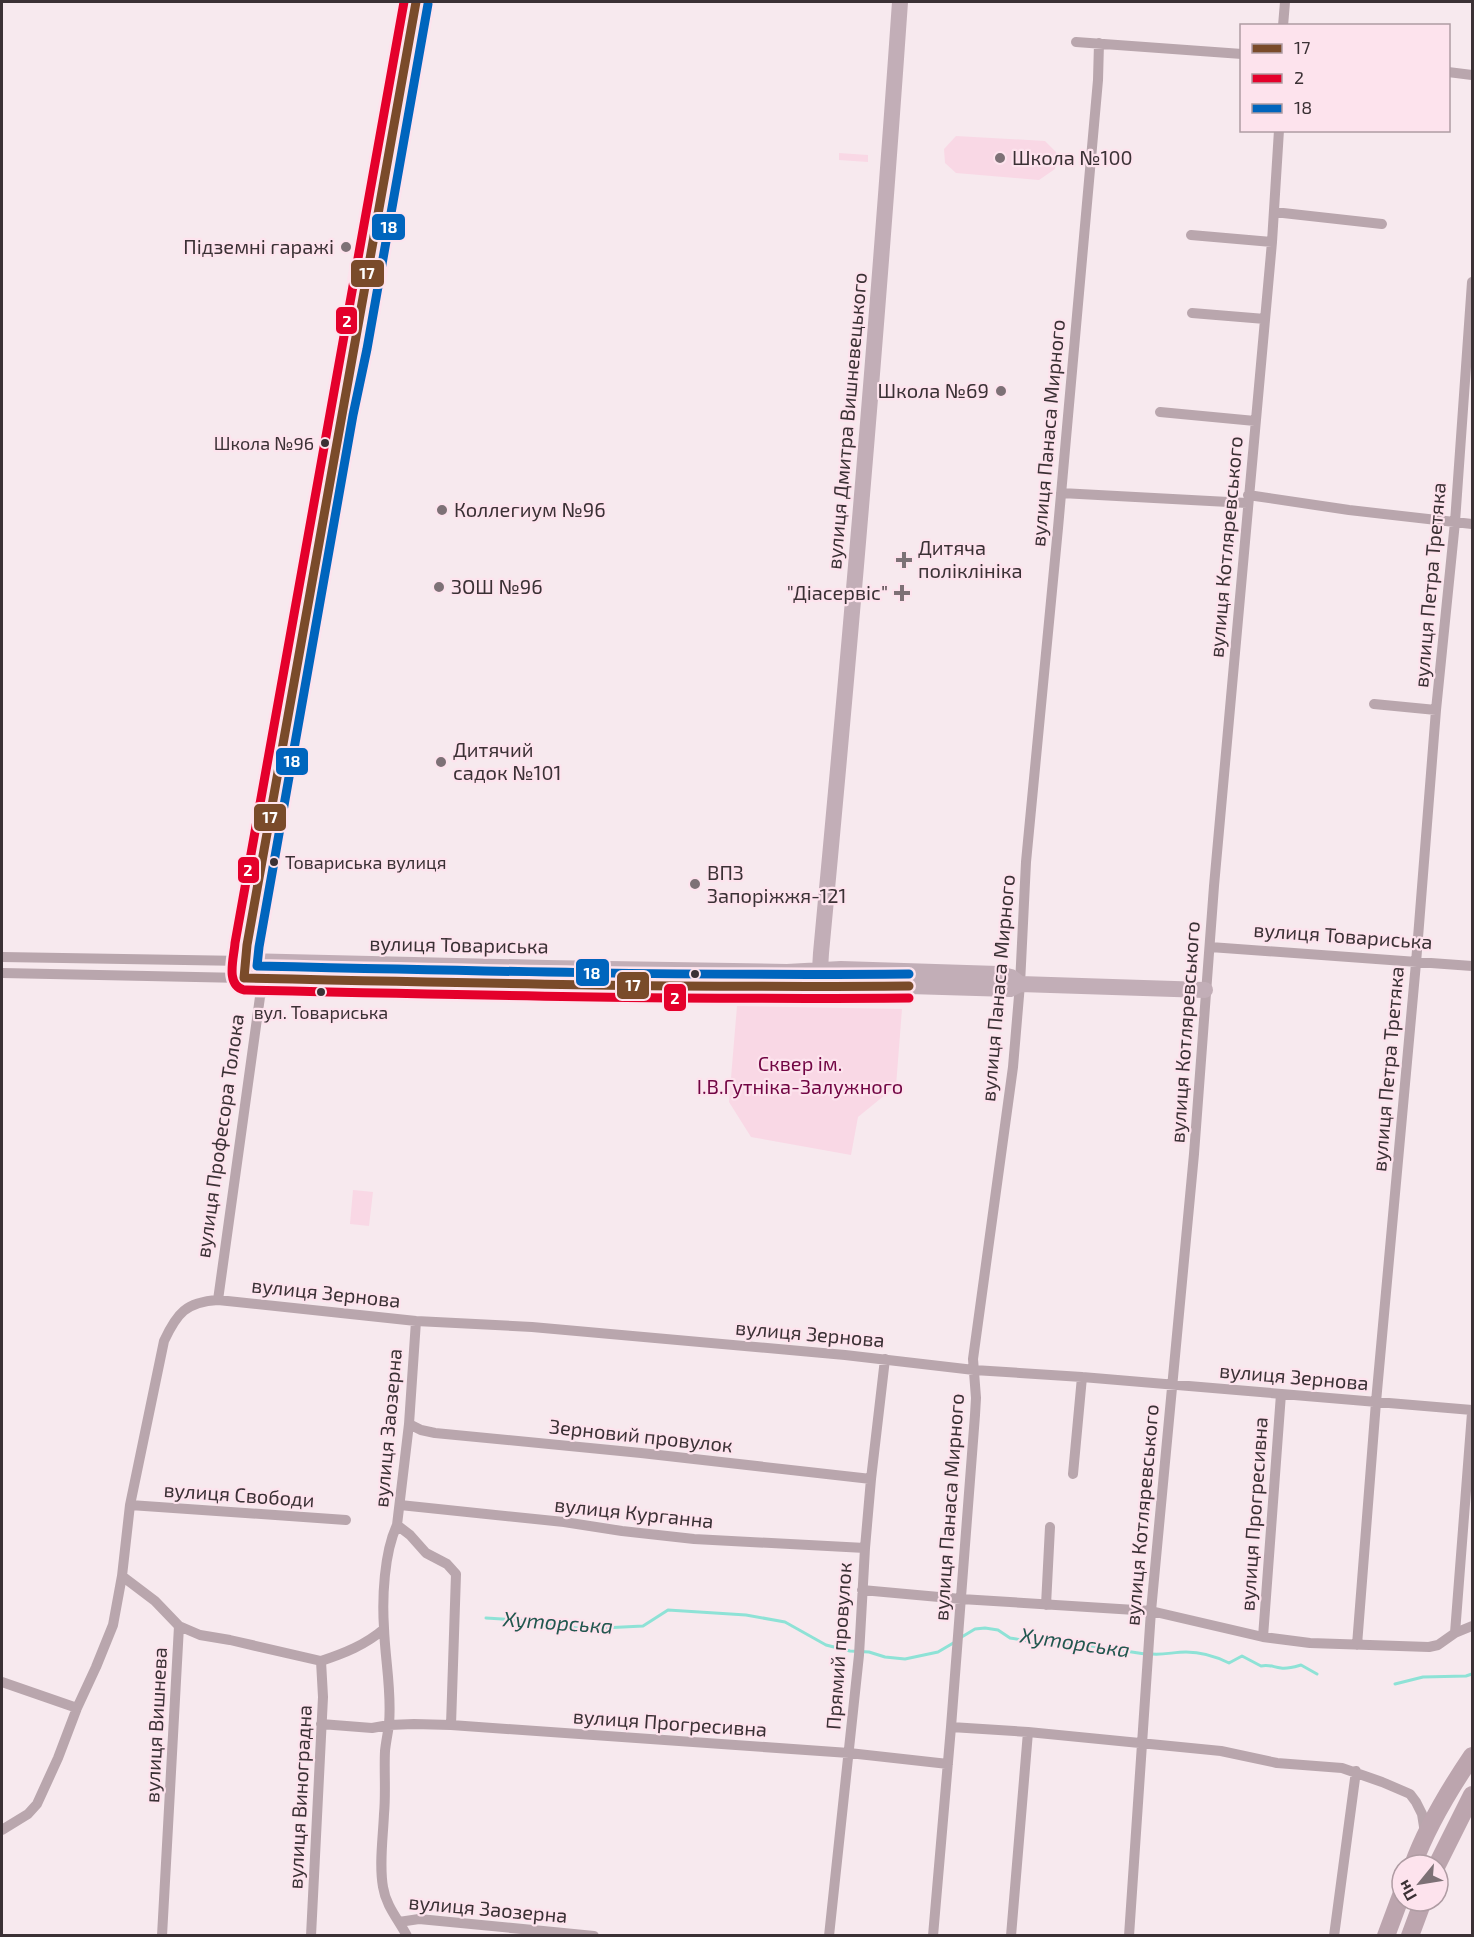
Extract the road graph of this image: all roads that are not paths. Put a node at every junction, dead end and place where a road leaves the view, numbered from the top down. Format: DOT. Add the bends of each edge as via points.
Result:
graph roads {
  1 [pos="416,2"];
  2 [pos="900,2"];
  3 [pos="1285,2"];
  4 [pos="1282,24"];
  5 [pos="1076,42"];
  6 [pos="1099,43"];
  7 [pos="1240,54"];
  8 [pos="1450,72"];
  9 [pos="1473,75"];
  10 [pos="1279,132"];
  11 [pos="1274,212"];
  12 [pos="1382,224"];
  13 [pos="1191,235"];
  14 [pos="1272,242"];
  15 [pos="1473,282"];
  16 [pos="1192,313"];
  17 [pos="1265,319"];
  18 [pos="1160,412"];
  19 [pos="1255,421"];
  20 [pos="1061,493"];
  21 [pos="1248,499"];
  22 [pos="1455,522"];
  23 [pos="1473,524"];
  24 [pos="1374,704"];
  25 [pos="1436,710"];
  26 [pos="1210,947"];
  27 [pos="2,957"];
  28 [pos="74,959"];
  29 [pos="1416,963"];
  30 [pos="1473,966"];
  31 [pos="245,970"];
  32 [pos="2,973"];
  33 [pos="74,975"];
  34 [pos="819,978"];
  35 [pos="268,979"];
  36 [pos="786,980"];
  37 [pos="1000,981"];
  38 [pos="1020,984"];
  39 [pos="1205,990"];
  40 [pos="218,1300"];
  41 [pos="416,1321"];
  42 [pos="885,1359"];
  43 [pos="974,1370"];
  44 [pos="1082,1377"];
  45 [pos="1172,1385"];
  46 [pos="1281,1394"];
  47 [pos="1376,1402"];
  48 [pos="1473,1412"];
  49 [pos="409,1424"];
  50 [pos="1073,1474"];
  51 [pos="871,1479"];
  52 [pos="130,1505"];
  53 [pos="400,1505"];
  54 [pos="346,1520"];
  55 [pos="397,1525"];
  56 [pos="1050,1527"];
  57 [pos="865,1548"];
  58 [pos="122,1576"];
  59 [pos="862,1590"];
  60 [pos="960,1599"];
  61 [pos="1046,1605"];
  62 [pos="1152,1611"];
  63 [pos="179,1626"];
  64 [pos="1473,1626"];
  65 [pos="384,1629"];
  66 [pos="1455,1632"];
  67 [pos="1263,1637"];
  68 [pos="1357,1644"];
  69 [pos="321,1661"];
  70 [pos="2,1682"];
  71 [pos="76,1708"];
  72 [pos="321,1724"];
  73 [pos="389,1725"];
  74 [pos="451,1725"];
  75 [pos="951,1727"];
  76 [pos="1028,1732"];
  77 [pos="1142,1742"];
  78 [pos="849,1753"];
  79 [pos="1473,1756"];
  80 [pos="948,1764"];
  81 [pos="1356,1771"];
  82 [pos="1473,1795"];
  83 [pos="2,1830"];
  84 [pos="1425,1836"];
  85 [pos="1418,1853"];
  86 [pos="1443,1853"];
  87 [pos="1394,1913"];
  88 [pos="1418,1913"];
  89 [pos="399,1922"];
  90 [pos="162,1935"];
  91 [pos="311,1935"];
  92 [pos="407,1935"];
  93 [pos="594,1935"];
  94 [pos="829,1935"];
  95 [pos="933,1935"];
  96 [pos="1011,1935"];
  97 [pos="1129,1935"];
  98 [pos="1334,1935"];
  99 [pos="1386,1935"];
  100 [pos="1410,1935"];
  1 -- 31 [label="street"];
  2 -- 34 [label="street, вулиця Дмитра Вишневецького" via="876,334"];
  3 -- 4 [label="street"];
  5 -- 6 [label="street"];
  6 -- 7 [label="street"];
  6 -- 20 [label="street, вулиця Панаса Мирного"];
  8 -- 9 [label="street"];
  10 -- 11 [label="street, вулиця Котляревського"];
  11 -- 12 [label="street"];
  11 -- 14 [label="street, вулиця Котляревського"];
  13 -- 14 [label="street"];
  14 -- 17 [label="street, вулиця Котляревського"];
  15 -- 22 [label="street, вулиця Петра Третяка"];
  16 -- 17 [label="street"];
  17 -- 19 [label="street, вулиця Котляревського"];
  18 -- 19 [label="street"];
  19 -- 21 [label="street, вулиця Котляревського"];
  20 -- 21 [label="street"];
  20 -- 38 [label="street, вулиця Панаса Мирного" via="1026,862"];
  21 -- 22 [label="street"];
  21 -- 26 [label="street, вулиця Котляревського"];
  22 -- 23 [label="street"];
  22 -- 25 [label="street, вулиця Петра Третяка"];
  24 -- 25 [label="street"];
  25 -- 29 [label="street, вулиця Петра Третяка"];
  26 -- 29 [label="street, вулиця Товариська"];
  26 -- 39 [label="street, вулиця Котляревського"];
  27 -- 28 [label="street, вулиця Товариська"];
  28 -- 31 [label="street, вулиця Товариська"];
  28 -- 33 [label="street"];
  29 -- 30 [label="street, вулиця Товариська"];
  29 -- 47 [label="street, вулиця Петра Третяка"];
  31 -- 33 [label="street, вулиця Товариська"];
  31 -- 35 [label="street, вулиця Товариська"];
  31 -- 36 [label="street, вулиця Товариська"];
  32 -- 33 [label="street, вулиця Товариська"];
  34 -- 36 [label="street, вулиця Товариська"];
  34 -- 37 [label="street, вулиця Товариська" via="909,986"];
  34 -- 37 [label="street, вулиця Товариська" via="841,969"];
  35 -- 36 [label="street, вулиця Товариська" via="554,985"];
  35 -- 40 [label="street, вулиця Професора Толока" via="260,997"];
  37 -- 38 [label="street, вулиця Товариська" via="1011,977"];
  38 -- 39 [label="street, вулиця Товариська"];
  38 -- 43 [label="street, вулиця Панаса Мирного"];
  39 -- 45 [label="street, вулиця Котляревського"];
  40 -- 41 [label="street, вулиця Зернова"];
  40 -- 52 [label="street, вулиця Зернова" via="186,1308 173,1322 164,1341"];
  41 -- 42 [label="street, вулиця Зернова" via="532,1327"];
  41 -- 49 [label="street, вулиця Заозерна"];
  42 -- 43 [label="street, вулиця Зернова"];
  42 -- 51 [label="street, Прямий провулок"];
  43 -- 44 [label="street, вулиця Зернова"];
  43 -- 60 [label="street, вулиця Панаса Мирного" via="975,1415"];
  44 -- 45 [label="street, вулиця Зернова"];
  44 -- 50 [label="street"];
  45 -- 46 [label="street, вулиця Зернова"];
  45 -- 62 [label="street, вулиця Котляревського"];
  46 -- 47 [label="street, вулиця Зернова"];
  46 -- 67 [label="street, вулиця Прогресивна"];
  47 -- 48 [label="street, вулиця Зернова"];
  47 -- 68 [label="street, вулиця Петра Третяка"];
  48 -- 66 [label="street"];
  49 -- 51 [label="street, Зерновий провулок" via="435,1433"];
  49 -- 53 [label="street, вулиця Заозерна"];
  51 -- 57 [label="street, Прямий провулок"];
  52 -- 54 [label="street, вулиця Свободи"];
  52 -- 58 [label="street, вулиця Зернова"];
  53 -- 55 [label="street, вулиця Заозерна"];
  53 -- 57 [label="street, вулиця Курганна" via="694,1539"];
  55 -- 65 [label="street, вулиця Заозерна" via="387,1555"];
  55 -- 74 [label="street, вулиця Заозерна" via="426,1553 447,1564 456,1574"];
  56 -- 61 [label="street"];
  57 -- 59 [label="street, Прямий провулок"];
  58 -- 63 [label="street"];
  58 -- 71 [label="street, вулиця Зернова" via="113,1625"];
  59 -- 60 [label="street"];
  59 -- 78 [label="street, Прямий провулок"];
  60 -- 61 [label="street"];
  60 -- 75 [label="street, вулиця Панаса Мирного"];
  61 -- 62 [label="street"];
  62 -- 67 [label="street"];
  62 -- 77 [label="street, вулиця Котляревського"];
  63 -- 69 [label="street, вулиця Вишнева" via="200,1635"];
  63 -- 90 [label="street, вулиця Вишнева"];
  64 -- 66 [label="street"];
  65 -- 69 [label="street" via="352,1651"];
  65 -- 73 [label="street, вулиця Заозерна"];
  66 -- 68 [label="street" via="1429,1647"];
  67 -- 68 [label="street"];
  69 -- 72 [label="street, вулиця Виноградна"];
  70 -- 71 [label="street"];
  71 -- 83 [label="street, вулиця Зернова" via="37,1804"];
  72 -- 73 [label="street, вулиця Прогресивна" via="372,1728"];
  72 -- 91 [label="street, вулиця Виноградна"];
  73 -- 74 [label="street, вулиця Прогресивна"];
  73 -- 89 [label="street, вулиця Заозерна" via="382,1870 386,1901"];
  74 -- 78 [label="street, вулиця Прогресивна"];
  75 -- 76 [label="street"];
  75 -- 80 [label="street, вулиця Панаса Мирного"];
  76 -- 77 [label="street"];
  76 -- 96 [label="street"];
  77 -- 81 [label="street"];
  77 -- 97 [label="street, вулиця Котляревського"];
  78 -- 80 [label="street, вулиця Прогресивна"];
  78 -- 94 [label="street, Прямий провулок"];
  79 -- 84 [label="main road"];
  80 -- 95 [label="street, вулиця Панаса Мирного"];
  81 -- 84 [label="street" via="1410,1794 1422,1814"];
  81 -- 98 [label="street"];
  82 -- 86 [label="main road"];
  84 -- 85 [label="main road"];
  87 -- 99 [label="main road"];
  88 -- 100 [label="main road"];
  89 -- 92 [label="street"];
  89 -- 93 [label="street, вулиця Заозерна" via="419,1919"];
}
